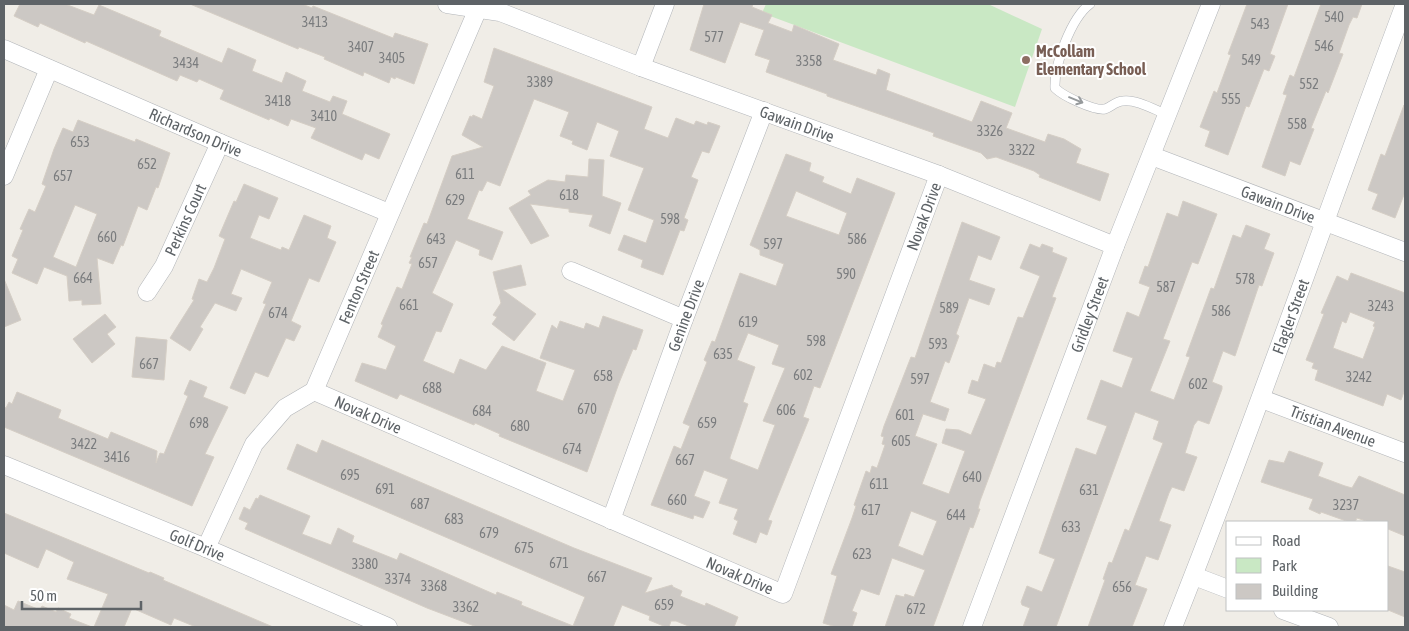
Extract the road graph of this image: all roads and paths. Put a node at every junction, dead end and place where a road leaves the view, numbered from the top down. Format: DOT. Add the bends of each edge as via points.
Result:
graph roads {
  1 [pos="447,4"];
  2 [pos="665,4"];
  3 [pos="1090,4"];
  4 [pos="1211,4"];
  5 [pos="1405,4"];
  6 [pos="479,6"];
  7 [pos="4,49"];
  8 [pos="641,67"];
  9 [pos="49,69"];
  10 [pos="764,111"];
  11 [pos="1168,115"];
  12 [pos="220,143"];
  13 [pos="1152,156"];
  14 [pos="939,175"];
  15 [pos="4,176"];
  16 [pos="389,213"];
  17 [pos="1324,221"];
  18 [pos="1115,246"];
  19 [pos="1405,252"];
  20 [pos="571,272"];
  21 [pos="148,292"];
  22 [pos="684,319"];
  23 [pos="314,391"];
  24 [pos="1262,399"];
  25 [pos="1405,453"];
  26 [pos="4,465"];
  27 [pos="611,520"];
  28 [pos="206,548"];
  29 [pos="1194,576"];
  30 [pos="1226,588"];
  31 [pos="1286,611"];
  32 [pos="388,627"];
  33 [pos="972,627"];
  34 [pos="1173,627"];
  35 [pos="1329,627"];
  1 -- 6 [label="street, Gawain Drive"];
  2 -- 8 [label="street"];
  3 -- 11 [label="lane, one-way" via="1074,21 1054,76 1055,88 1060,94 1098,109 1131,101"];
  4 -- 11 [label="street, Gridley Street"];
  5 -- 17 [label="street, Flagler Street"];
  6 -- 8 [label="street, Gawain Drive"];
  6 -- 16 [label="street, Fenton Street"];
  7 -- 9 [label="street, Richardson Drive"];
  8 -- 10 [label="street, Gawain Drive"];
  9 -- 12 [label="street, Richardson Drive"];
  9 -- 15 [label="street"];
  10 -- 14 [label="street, Gawain Drive"];
  10 -- 22 [label="street, Genine Drive"];
  11 -- 13 [label="street, Gridley Street"];
  12 -- 16 [label="street, Richardson Drive"];
  12 -- 21 [label="street, Perkins Court" via="164,266"];
  13 -- 17 [label="street, Gawain Drive"];
  13 -- 18 [label="street, Gridley Street"];
  14 -- 18 [label="street, Gawain Drive"];
  14 -- 27 [label="street, Novak Drive" via="782,594"];
  16 -- 23 [label="street, Fenton Street"];
  17 -- 19 [label="street, Gawain Drive"];
  17 -- 24 [label="street, Flagler Street"];
  18 -- 33 [label="street, Gridley Street"];
  20 -- 22 [label="street"];
  22 -- 27 [label="street, Genine Drive"];
  23 -- 27 [label="street, Novak Drive"];
  23 -- 28 [label="street" via="284,408 254,444"];
  24 -- 25 [label="street, Tristian Avenue"];
  24 -- 29 [label="street, Flagler Street"];
  26 -- 28 [label="street, Golf Drive"];
  28 -- 32 [label="street, Golf Drive"];
  29 -- 30 [label="street"];
  29 -- 34 [label="street, Flagler Street"];
  31 -- 35 [label="street"];
}
